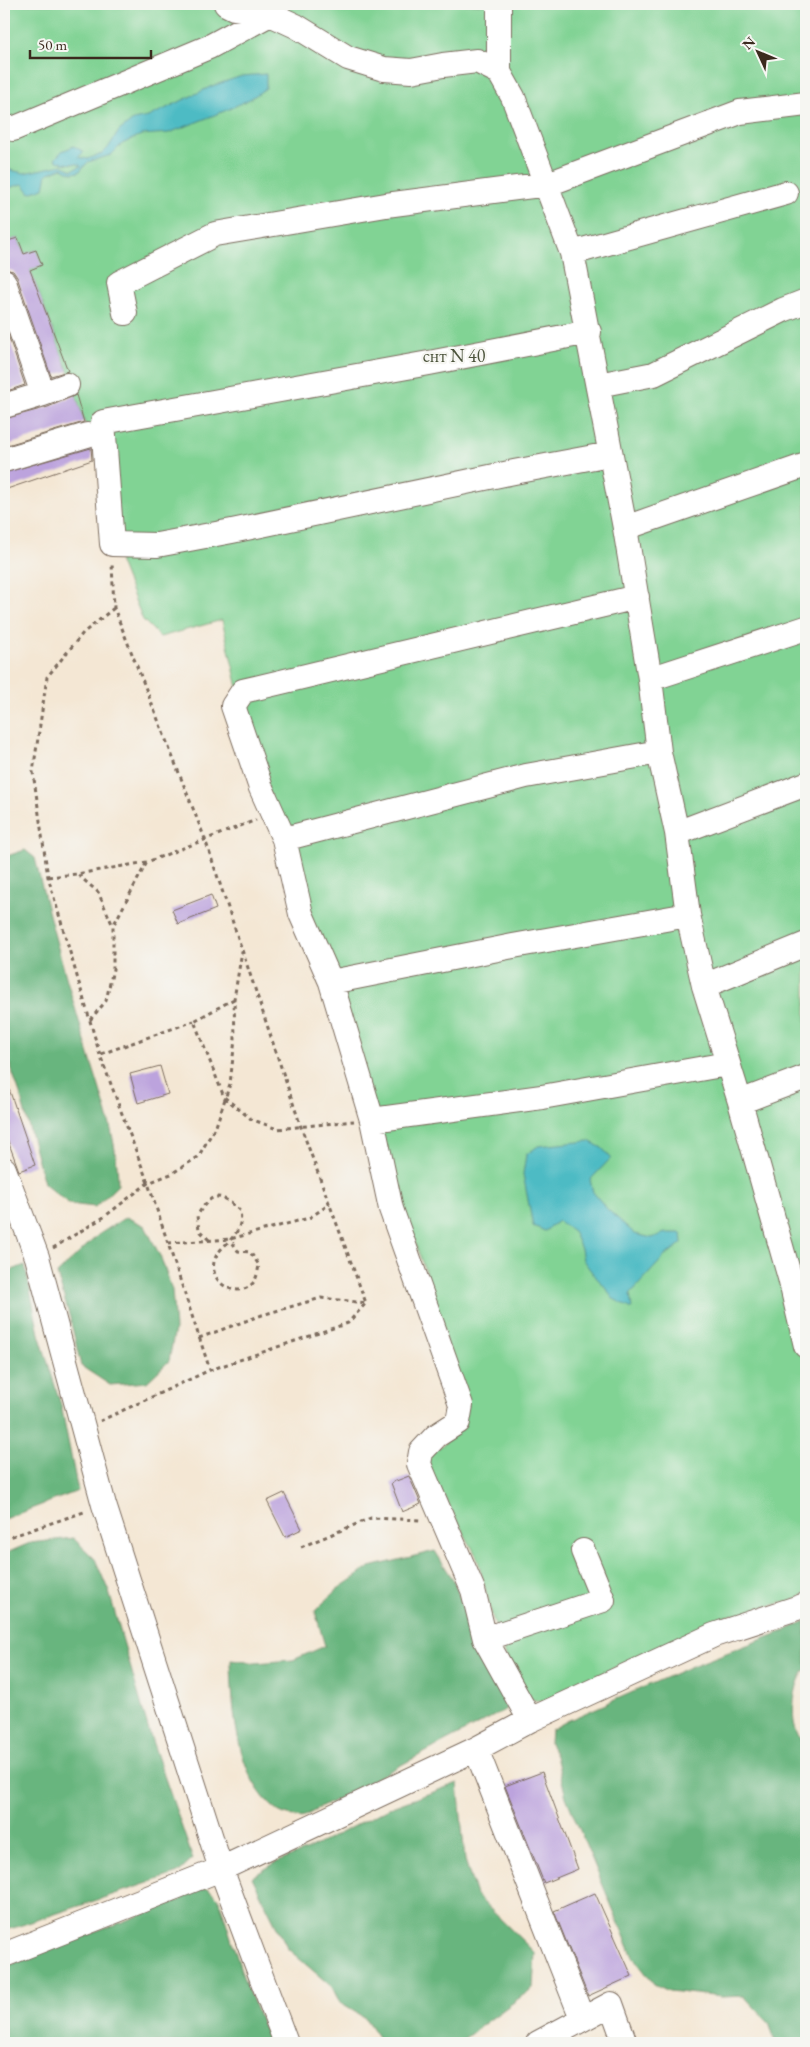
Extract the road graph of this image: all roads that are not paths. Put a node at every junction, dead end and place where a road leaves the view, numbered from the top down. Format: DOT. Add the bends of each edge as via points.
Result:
graph roads {
  1 [pos="226,4"];
  2 [pos="498,4"];
  3 [pos="270,14"];
  4 [pos="499,72"];
  5 [pos="806,104"];
  6 [pos="4,126"];
  7 [pos="548,184"];
  8 [pos="786,193"];
  9 [pos="572,253"];
  10 [pos="4,282"];
  11 [pos="806,301"];
  12 [pos="125,313"];
  13 [pos="589,332"];
  14 [pos="598,384"];
  15 [pos="67,385"];
  16 [pos="43,394"];
  17 [pos="4,406"];
  18 [pos="88,435"];
  19 [pos="610,454"];
  20 [pos="4,460"];
  21 [pos="806,465"];
  22 [pos="625,528"];
  23 [pos="637,597"];
  24 [pos="806,628"];
  25 [pos="650,679"];
  26 [pos="659,752"];
  27 [pos="806,784"];
  28 [pos="677,833"];
  29 [pos="284,839"];
  30 [pos="688,915"];
  31 [pos="806,944"];
  32 [pos="331,982"];
  33 [pos="704,986"];
  34 [pos="727,1064"];
  35 [pos="806,1077"];
  36 [pos="740,1102"];
  37 [pos="372,1120"];
  38 [pos="4,1169"];
  39 [pos="798,1276"];
  40 [pos="806,1346"];
  41 [pos="583,1550"];
  42 [pos="806,1605"];
  43 [pos="486,1639"];
  44 [pos="530,1720"];
  45 [pos="476,1749"];
  46 [pos="221,1869"];
  47 [pos="4,1954"];
  48 [pos="582,2018"];
  49 [pos="286,2043"];
  50 [pos="538,2043"];
  51 [pos="625,2043"];
  1 -- 3 [label="lane"];
  2 -- 4 [label="lane"];
  3 -- 4 [label="lane" via="348,58 384,69 411,71 477,61"];
  3 -- 6 [label="lane" via="209,47 67,107 13,129"];
  4 -- 7 [label="lane" via="513,97"];
  5 -- 7 [label="lane" via="740,112"];
  7 -- 9 [label="lane"];
  7 -- 12 [label="lane" via="386,205 215,234 120,283"];
  8 -- 9 [label="lane"];
  9 -- 13 [label="lane"];
  10 -- 16 [label="lane"];
  11 -- 14 [label="lane" via="654,374"];
  13 -- 14 [label="lane"];
  13 -- 19 [label="lane" via="103,422 112,544 157,545"];
  14 -- 19 [label="lane"];
  15 -- 16 [label="lane"];
  16 -- 17 [label="lane"];
  18 -- 20 [label="lane"];
  19 -- 22 [label="lane"];
  21 -- 22 [label="lane"];
  22 -- 23 [label="lane"];
  23 -- 25 [label="lane"];
  23 -- 29 [label="lane" via="243,690 233,706"];
  24 -- 25 [label="lane"];
  25 -- 26 [label="lane"];
  26 -- 28 [label="lane"];
  26 -- 29 [label="lane" via="526,776"];
  27 -- 28 [label="lane"];
  28 -- 30 [label="lane"];
  29 -- 32 [label="lane" via="301,914"];
  30 -- 32 [label="lane"];
  30 -- 33 [label="lane"];
  31 -- 33 [label="lane"];
  32 -- 37 [label="lane"];
  33 -- 34 [label="lane"];
  34 -- 36 [label="lane"];
  34 -- 37 [label="lane" via="542,1097"];
  35 -- 36 [label="lane"];
  36 -- 39 [label="lane"];
  37 -- 43 [label="lane" via="391,1209 461,1405 458,1422 436,1436 421,1452 419,1464 473,1590"];
  38 -- 46 [label="lane" via="37,1257 104,1505"];
  39 -- 40 [label="lane"];
  41 -- 43 [label="lane" via="603,1600"];
  42 -- 44 [label="lane" via="714,1635"];
  43 -- 44 [label="lane"];
  44 -- 45 [label="lane"];
  45 -- 46 [label="lane"];
  45 -- 48 [label="lane"];
  46 -- 47 [label="lane"];
  46 -- 49 [label="lane"];
  48 -- 50 [label="lane"];
  48 -- 51 [label="lane" via="611,2004"];
}
